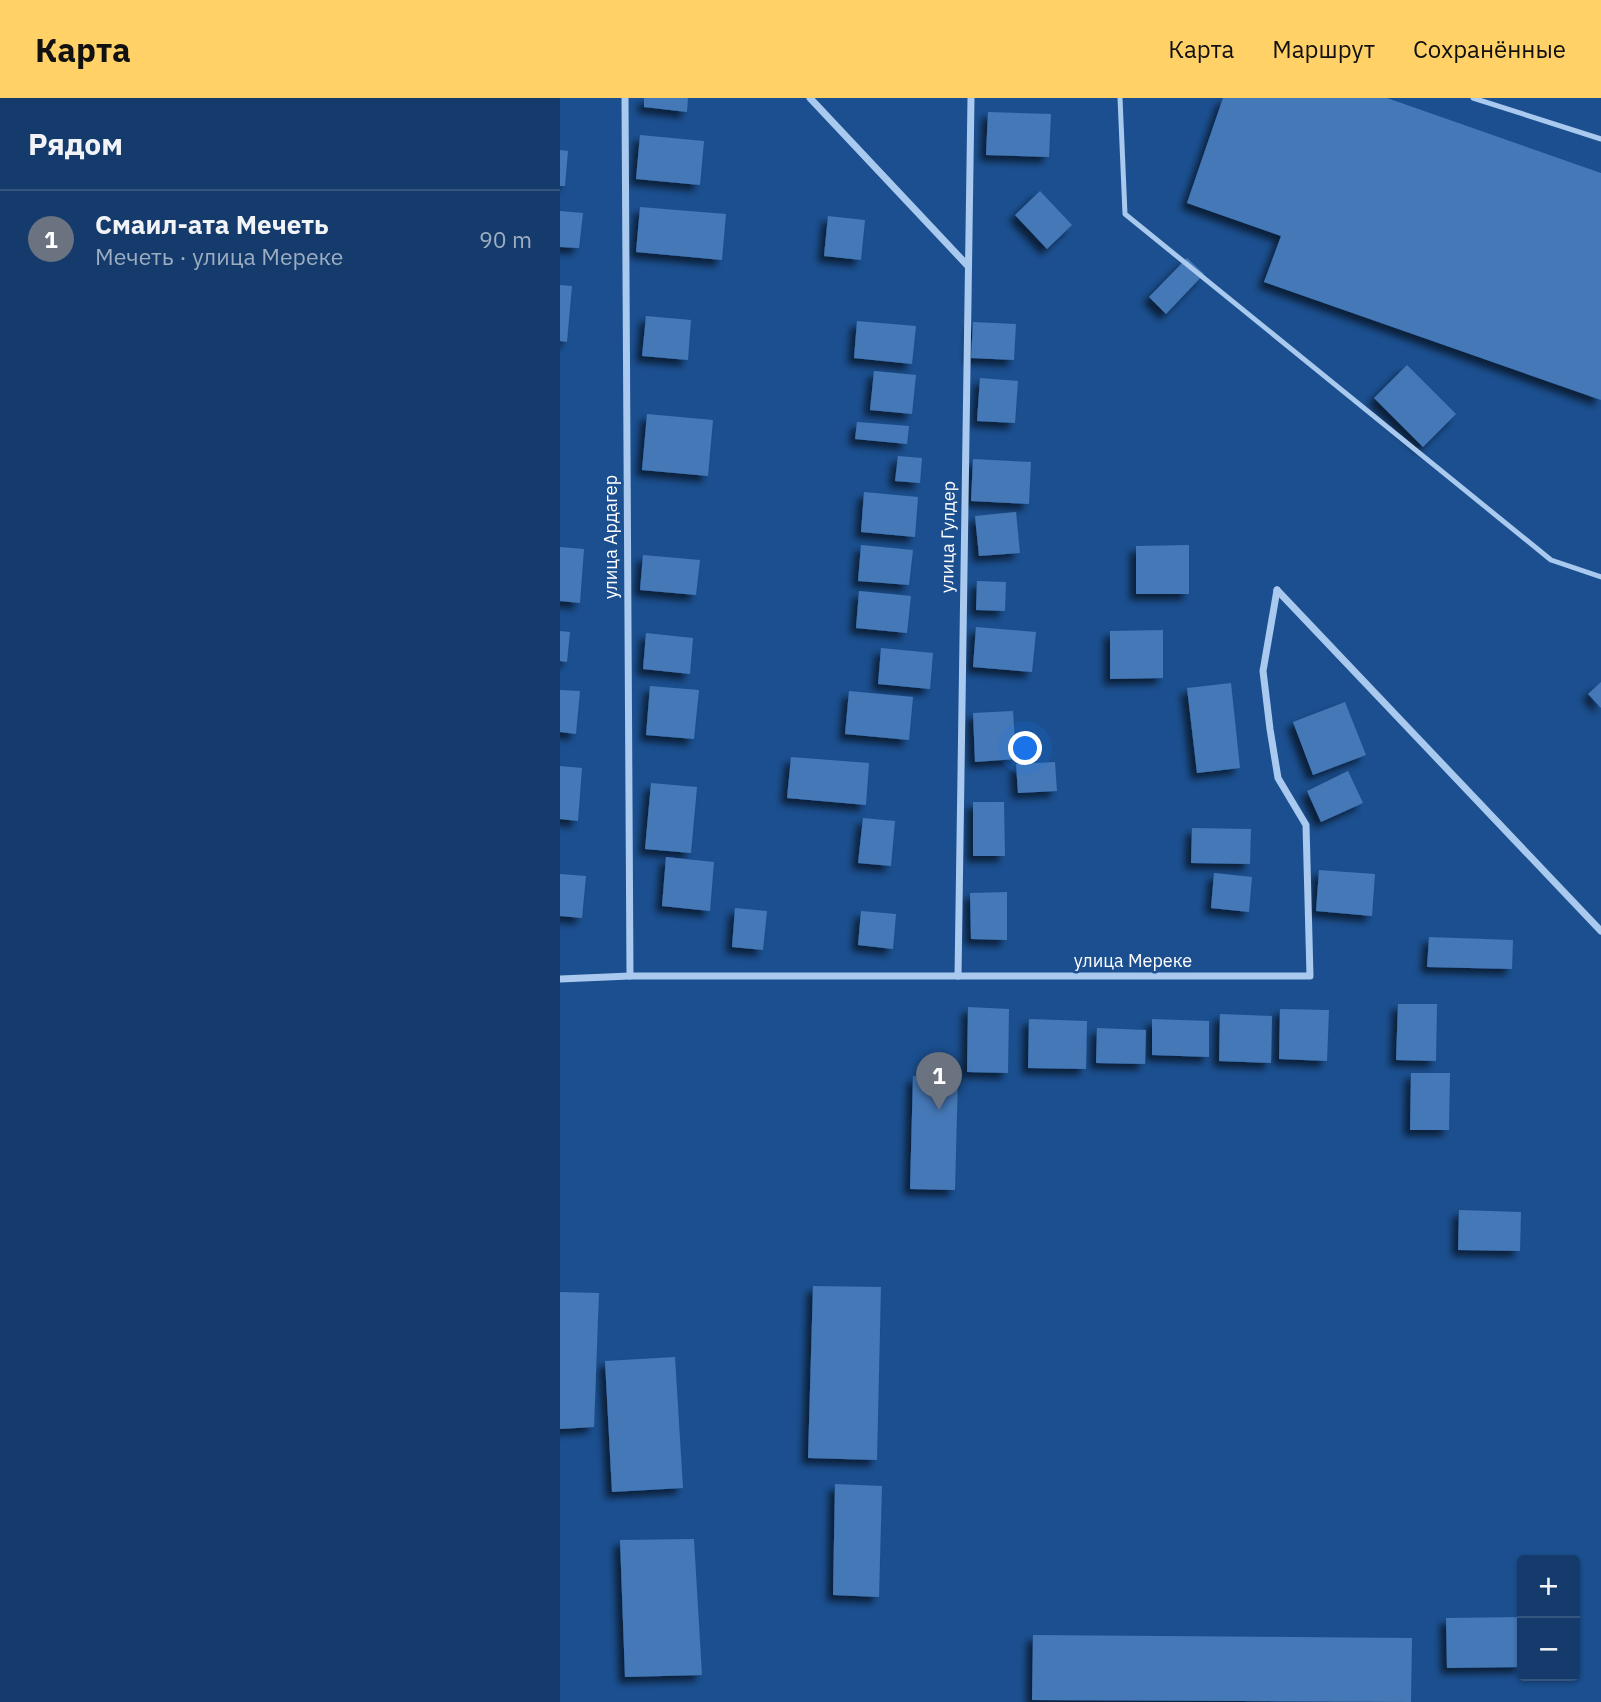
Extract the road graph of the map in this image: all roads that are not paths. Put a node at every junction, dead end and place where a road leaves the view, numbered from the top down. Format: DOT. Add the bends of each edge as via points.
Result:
graph roads {
  1 [pos="625,98"];
  2 [pos="810,98"];
  3 [pos="971,98"];
  4 [pos="1120,98"];
  5 [pos="1473,98"];
  6 [pos="1601,139"];
  7 [pos="968,265"];
  8 [pos="1601,577"];
  9 [pos="1601,931"];
  10 [pos="631,976"];
  11 [pos="958,976"];
  12 [pos="560,979"];
  1 -- 10 [label="street, улица Ардагер"];
  2 -- 7 [label="street"];
  3 -- 7 [label="street, улица Гулдер"];
  4 -- 8 [label="lane" via="1125,214 1551,560"];
  5 -- 6 [label="lane"];
  7 -- 11 [label="street, улица Гулдер"];
  9 -- 11 [label="street, улица Мереке" via="1278,590 1263,671 1278,778 1306,825 1310,976"];
  10 -- 11 [label="street, улица Мереке"];
  10 -- 12 [label="street, улица Мереке"];
}
